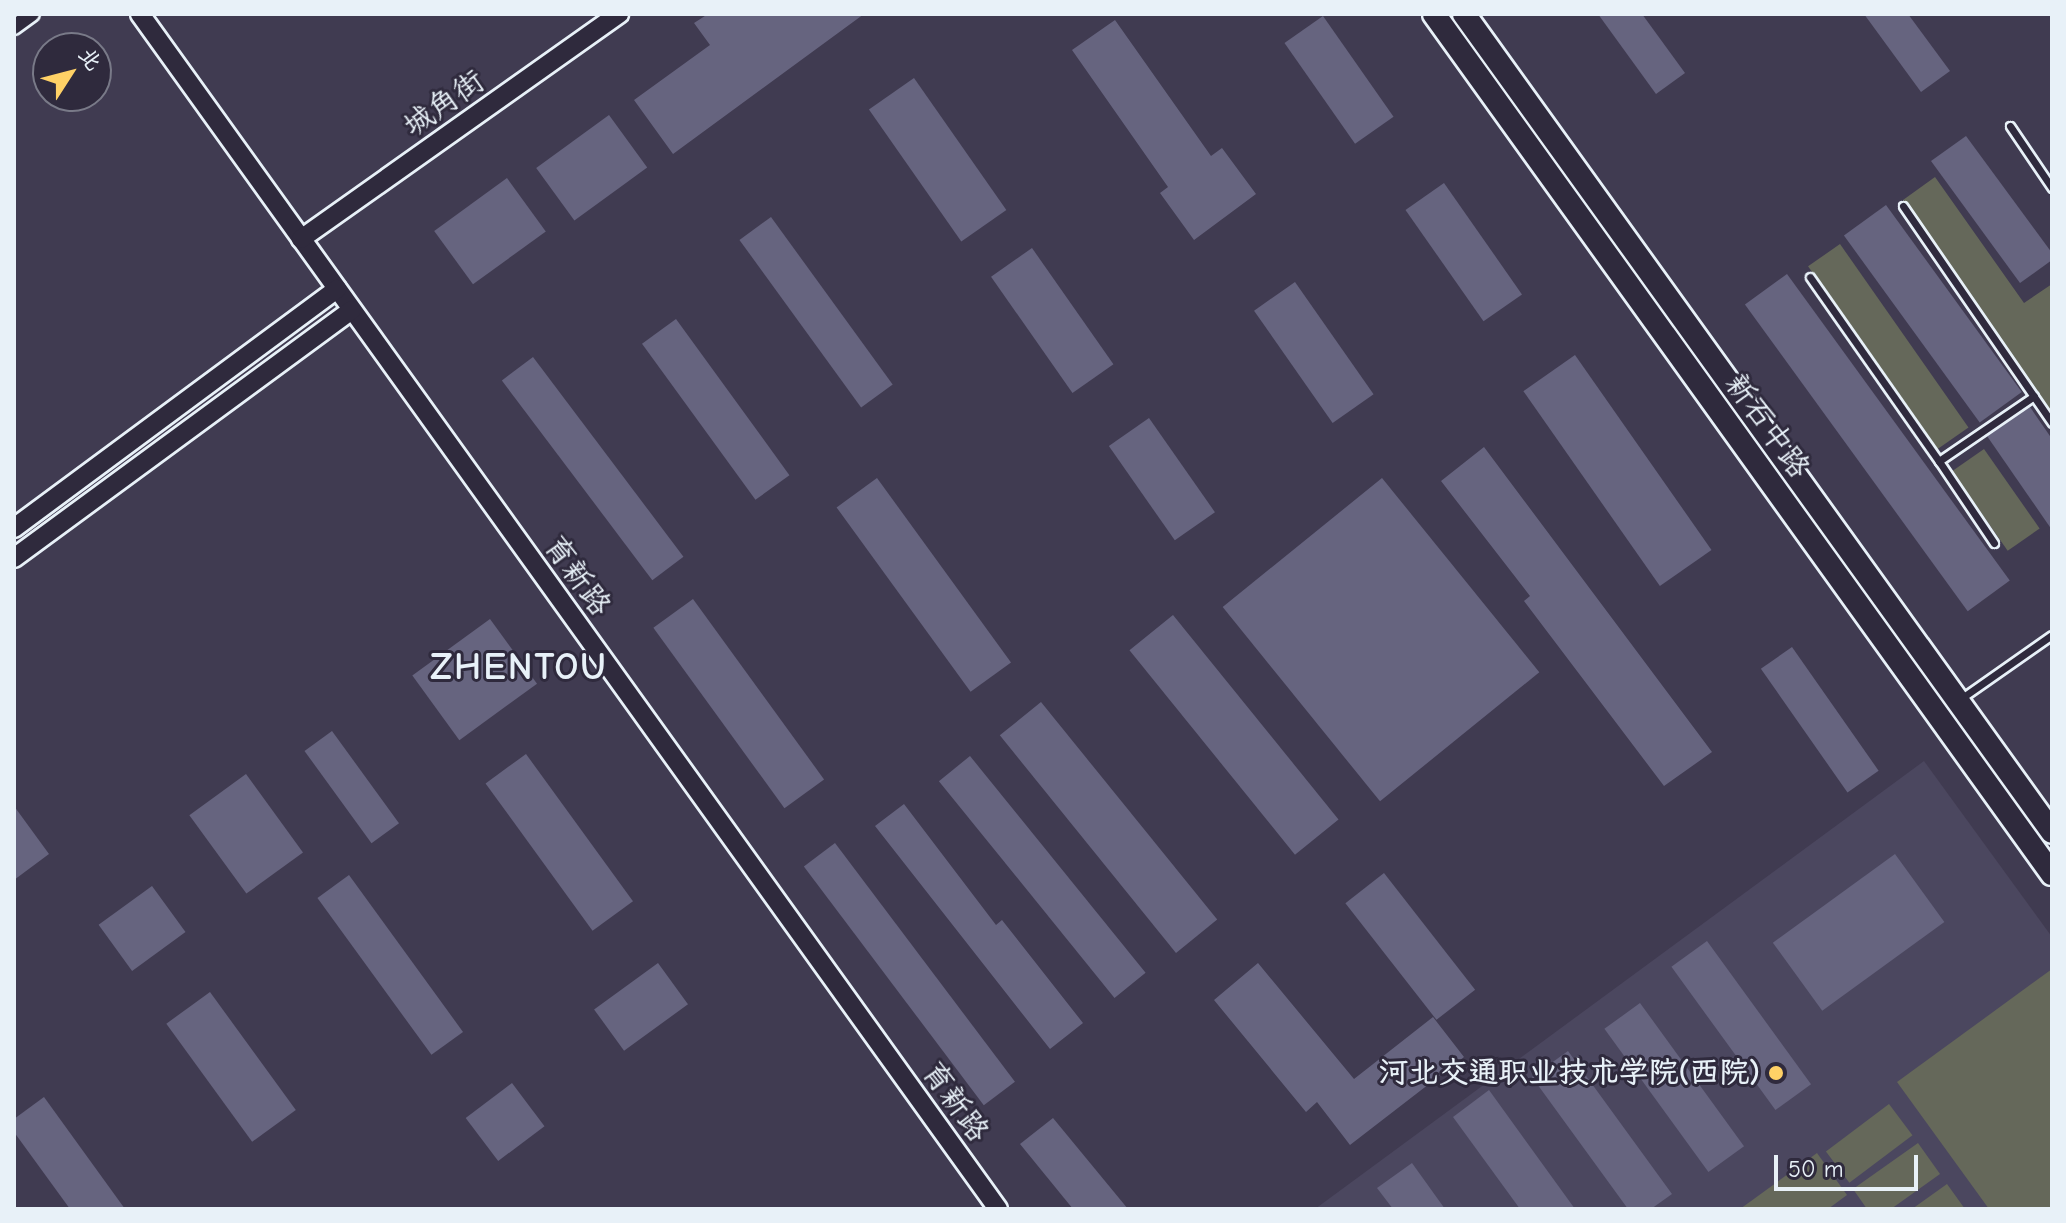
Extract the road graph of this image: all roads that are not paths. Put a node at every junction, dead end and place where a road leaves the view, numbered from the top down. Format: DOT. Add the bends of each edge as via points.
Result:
graph roads {
  1 [pos="32,14"];
  2 [pos="140,14"];
  3 [pos="619,14"];
  4 [pos="1434,14"];
  5 [pos="1464,14"];
  6 [pos="14,27"];
  7 [pos="2010,126"];
  8 [pos="2052,188"];
  9 [pos="1903,206"];
  10 [pos="301,239"];
  11 [pos="1810,277"];
  12 [pos="337,289"];
  13 [pos="352,310"];
  14 [pos="2034,396"];
  15 [pos="2052,423"];
  16 [pos="1939,461"];
  17 [pos="14,528"];
  18 [pos="1994,543"];
  19 [pos="14,558"];
  20 [pos="2052,635"];
  21 [pos="1958,701"];
  22 [pos="2052,832"];
  23 [pos="2052,874"];
  24 [pos="998,1209"];
  1 -- 6 [label="street"];
  2 -- 10 [label="street, 育新路"];
  3 -- 10 [label="street, 城角街"];
  4 -- 23 [label="main road, 新石中路"];
  5 -- 21 [label="main road, 新石中路"];
  7 -- 8 [label="lane"];
  9 -- 14 [label="lane"];
  10 -- 12 [label="street, 育新路"];
  11 -- 16 [label="lane"];
  12 -- 13 [label="street, 育新路"];
  12 -- 17 [label="street"];
  13 -- 19 [label="street"];
  13 -- 24 [label="street, 育新路"];
  14 -- 15 [label="lane"];
  14 -- 16 [label="lane"];
  16 -- 18 [label="lane"];
  20 -- 21 [label="lane"];
  21 -- 22 [label="main road, 新石中路"];
}
